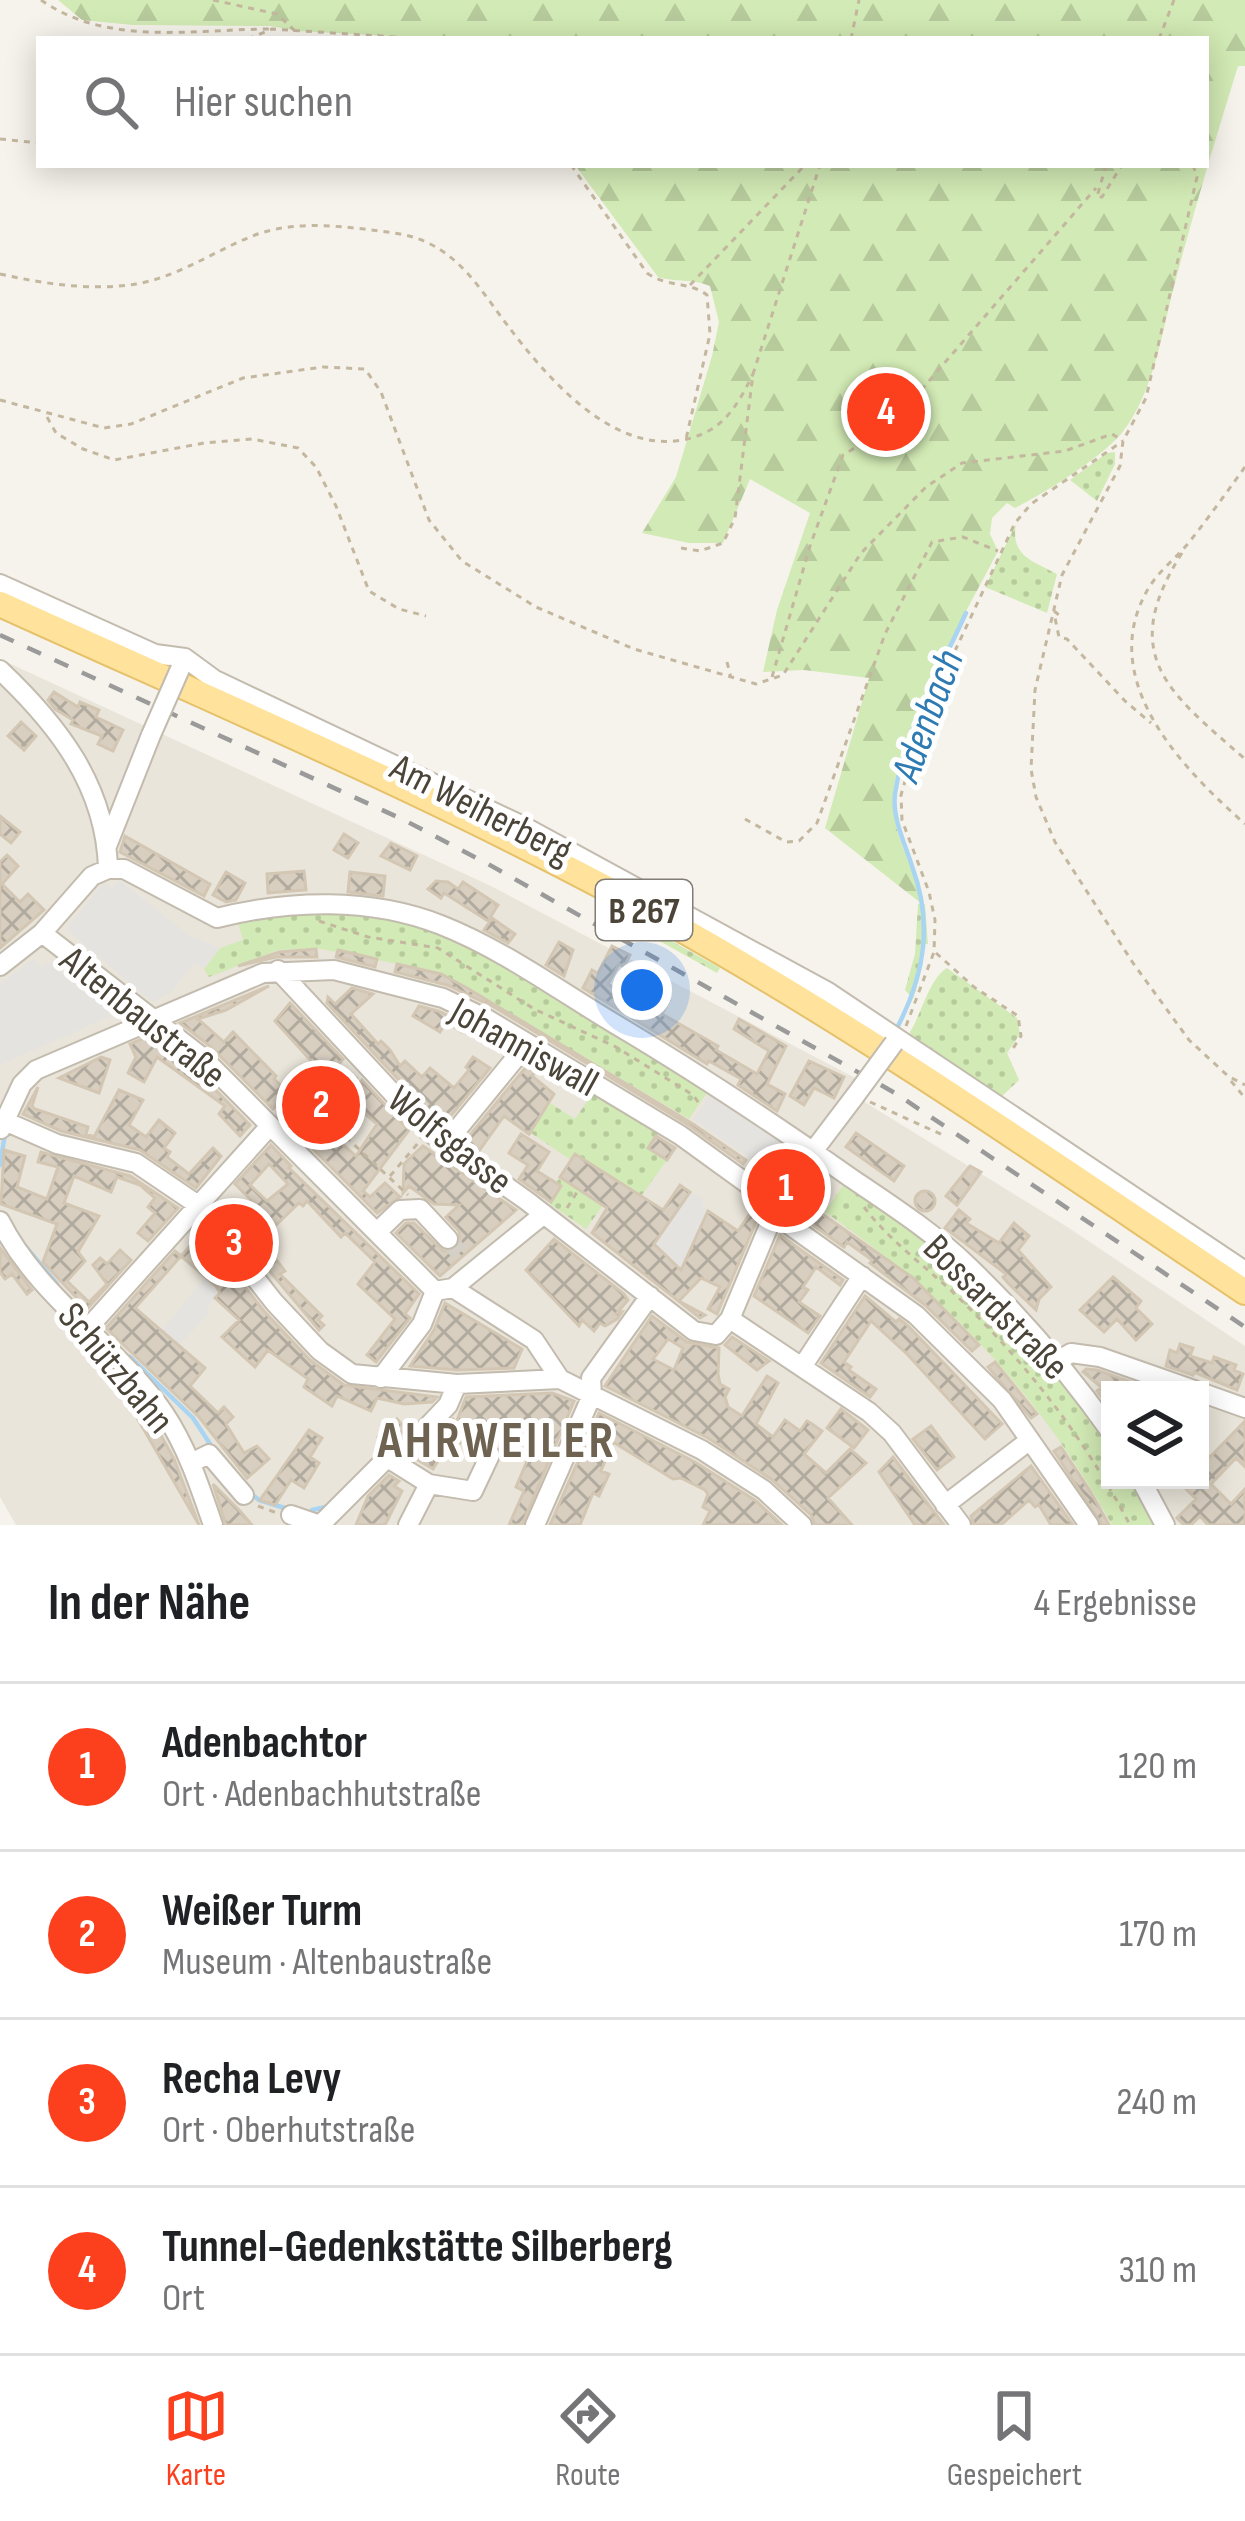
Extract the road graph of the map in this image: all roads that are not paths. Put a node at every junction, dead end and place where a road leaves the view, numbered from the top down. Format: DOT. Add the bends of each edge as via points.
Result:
graph roads {
  1 [pos="0,584"];
  2 [pos="0,604"];
  3 [pos="183,664"];
  4 [pos="0,670"];
  5 [pos="107,846"];
  6 [pos="107,869"];
  7 [pos="42,933"];
  8 [pos="0,966"];
  9 [pos="278,970"];
  10 [pos="150,1020"];
  11 [pos="896,1040"];
  12 [pos="527,1044"];
  13 [pos="1,1125"];
  14 [pos="269,1127"];
  15 [pos="446,1143"];
  16 [pos="813,1151"];
  17 [pos="781,1199"];
  18 [pos="198,1204"];
  19 [pos="555,1216"];
  20 [pos="0,1221"];
  21 [pos="377,1232"];
  22 [pos="448,1240"];
  23 [pos="1245,1271"];
  24 [pos="862,1276"];
  25 [pos="444,1289"];
  26 [pos="1245,1292"];
  27 [pos="650,1296"];
  28 [pos="730,1319"];
  29 [pos="88,1328"];
  30 [pos="1056,1362"];
  31 [pos="802,1366"];
  32 [pos="382,1378"];
  33 [pos="560,1378"];
  34 [pos="1168,1381"];
  35 [pos="457,1384"];
  36 [pos="592,1395"];
  37 [pos="1209,1395"];
  38 [pos="1245,1408"];
  39 [pos="1101,1420"];
  40 [pos="1030,1440"];
  41 [pos="490,1455"];
  42 [pos="191,1463"];
  43 [pos="400,1466"];
  44 [pos="429,1484"];
  45 [pos="1147,1489"];
  46 [pos="244,1495"];
  47 [pos="945,1505"];
  48 [pos="291,1515"];
  49 [pos="213,1525"];
  50 [pos="320,1525"];
  51 [pos="409,1525"];
  52 [pos="535,1525"];
  53 [pos="802,1525"];
  54 [pos="961,1525"];
  55 [pos="1089,1525"];
  56 [pos="1166,1525"];
  1 -- 3 [label="street, Am Weiherberg"];
  2 -- 26 [label="main road, B 267" via="393,783 685,932 845,1027"];
  3 -- 5 [label="street, bridge"];
  3 -- 11 [label="street, Am Weiherberg" via="523,826 828,992"];
  4 -- 5 [label="street" via="67,742 89,782"];
  5 -- 6 [label="street"];
  6 -- 7 [label="street"];
  6 -- 16 [label="street, Bossardstraße" via="124,869 217,918 315,902 438,924 642,1040"];
  7 -- 8 [label="street, Altenbaustraße"];
  7 -- 10 [label="street, Altenbaustraße"];
  9 -- 10 [label="street, Johanniswall"];
  9 -- 12 [label="street, Johanniswall" via="334,970 443,998"];
  9 -- 15 [label="street, Wolfsgasse"];
  10 -- 13 [label="street, Johanniswall" via="36,1070"];
  10 -- 14 [label="street, Altenbaustraße" via="192,1048"];
  11 -- 16 [label="street, bridge"];
  11 -- 23 [label="street, Am Weiherberg"];
  12 -- 15 [label="street"];
  12 -- 17 [label="street, Johanniswall"];
  13 -- 18 [label="street" via="136,1163"];
  14 -- 18 [label="street"];
  14 -- 21 [label="street, Altenbaustraße"];
  15 -- 19 [label="street, Wolfsgasse"];
  16 -- 17 [label="street"];
  16 -- 30 [label="street, Bossardstraße" via="967,1265"];
  17 -- 24 [label="street, Johanniswall"];
  17 -- 28 [label="street"];
  18 -- 29 [label="street"];
  18 -- 32 [label="street" via="320,1351 352,1374"];
  19 -- 25 [label="street" via="468,1263"];
  19 -- 27 [label="street, Wolfsgasse"];
  20 -- 29 [label="street, Schützbahn"];
  21 -- 22 [label="street" via="400,1210 420,1209"];
  21 -- 25 [label="street, Altenbaustraße"];
  24 -- 31 [label="street"];
  24 -- 40 [label="street, Johanniswall" via="916,1316 1002,1400"];
  25 -- 32 [label="street"];
  25 -- 33 [label="street, Altenbaustraße" via="534,1340"];
  27 -- 28 [label="street, Wolfsgasse" via="694,1330 716,1334"];
  27 -- 36 [label="street" via="591,1378"];
  28 -- 31 [label="street"];
  29 -- 42 [label="street, Schützbahn" via="164,1412"];
  30 -- 34 [label="street" via="1071,1353"];
  30 -- 39 [label="street, Bossardstraße"];
  31 -- 47 [label="street" via="892,1433"];
  32 -- 35 [label="street"];
  33 -- 35 [label="street"];
  33 -- 36 [label="street"];
  35 -- 43 [label="street"];
  36 -- 52 [label="street"];
  36 -- 53 [label="street" via="702,1450"];
  37 -- 38 [label="street"];
  40 -- 47 [label="street"];
  40 -- 55 [label="street, Johanniswall"];
  41 -- 44 [label="street" via="473,1491"];
  42 -- 46 [label="street" via="209,1454"];
  42 -- 49 [label="street, Schützbahn"];
  43 -- 44 [label="street"];
  43 -- 50 [label="street" via="387,1458"];
  44 -- 51 [label="street"];
  45 -- 56 [label="street"];
  47 -- 54 [label="street"];
  48 -- 50 [label="street"];
}
